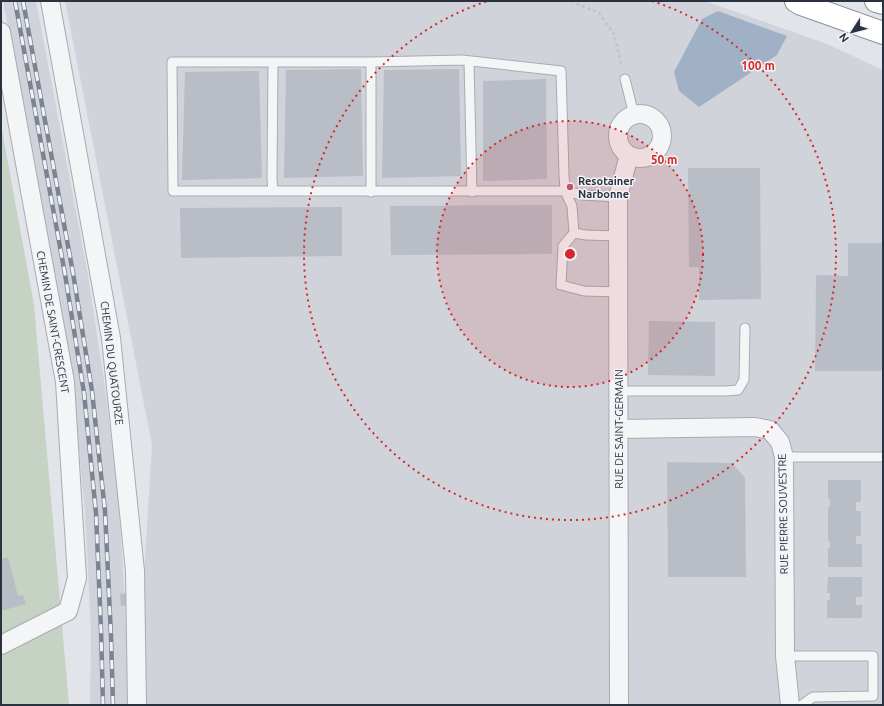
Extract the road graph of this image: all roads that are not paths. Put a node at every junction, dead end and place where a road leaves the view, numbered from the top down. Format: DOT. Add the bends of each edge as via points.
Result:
graph roads {
  1 [pos="50,1"];
  2 [pos="796,1"];
  3 [pos="876,1"];
  4 [pos="883,3"];
  5 [pos="1,32"];
  6 [pos="883,33"];
  7 [pos="469,61"];
  8 [pos="273,62"];
  9 [pos="371,62"];
  10 [pos="625,78"];
  11 [pos="634,115"];
  12 [pos="629,155"];
  13 [pos="273,191"];
  14 [pos="565,191"];
  15 [pos="371,192"];
  16 [pos="472,192"];
  17 [pos="618,197"];
  18 [pos="574,233"];
  19 [pos="618,236"];
  20 [pos="618,292"];
  21 [pos="745,328"];
  22 [pos="619,391"];
  23 [pos="619,430"];
  24 [pos="784,457"];
  25 [pos="883,457"];
  26 [pos="1,645"];
  27 [pos="785,656"];
  28 [pos="138,705"];
  29 [pos="619,705"];
  30 [pos="790,705"];
  31 [pos="802,705"];
  1 -- 28 [label="street, CHEMIN DU QUATOURZE" via="111,338 135,571"];
  2 -- 6 [label="highway"];
  3 -- 4 [label="highway"];
  5 -- 26 [label="street, CHEMIN DE SAINT-CRESCENT" via="65,382 77,578 68,611"];
  7 -- 9 [label="lane"];
  7 -- 14 [label="lane" via="561,71"];
  7 -- 16 [label="lane"];
  8 -- 9 [label="lane"];
  8 -- 13 [label="lane"];
  8 -- 13 [label="lane" via="172,62 172,77 173,191"];
  9 -- 15 [label="lane"];
  10 -- 11 [label="lane"];
  11 -- 12 [label="street" via="622,123 618,137 623,150"];
  11 -- 12 [label="street" via="648,116 654,120 659,126 662,139 660,146 650,156 636,158"];
  12 -- 17 [label="street, RUE DE SAINT-GERMAIN"];
  13 -- 15 [label="lane"];
  14 -- 16 [label="lane"];
  14 -- 17 [label="lane" via="582,195"];
  14 -- 18 [label="lane" via="572,206"];
  15 -- 16 [label="lane"];
  17 -- 19 [label="street, RUE DE SAINT-GERMAIN"];
  18 -- 19 [label="lane"];
  18 -- 20 [label="lane" via="563,246 561,285 584,291"];
  19 -- 20 [label="street, RUE DE SAINT-GERMAIN"];
  20 -- 22 [label="street, RUE DE SAINT-GERMAIN"];
  21 -- 22 [label="lane" via="744,380 738,390"];
  22 -- 23 [label="street, RUE DE SAINT-GERMAIN"];
  23 -- 24 [label="street, RUE PIERRE SOUVESTRE" via="755,427 770,430 780,442"];
  23 -- 29 [label="street, RUE DE SAINT-GERMAIN"];
  24 -- 25 [label="lane"];
  24 -- 27 [label="street, RUE PIERRE SOUVESTRE"];
  27 -- 30 [label="street, RUE PIERRE SOUVESTRE"];
  27 -- 31 [label="lane" via="873,656 873,696 813,697"];
}
